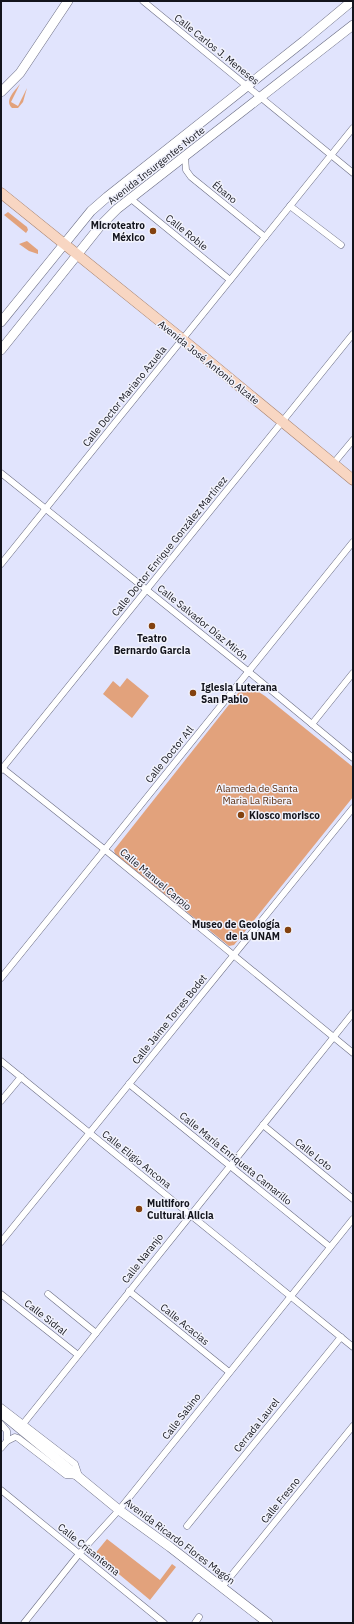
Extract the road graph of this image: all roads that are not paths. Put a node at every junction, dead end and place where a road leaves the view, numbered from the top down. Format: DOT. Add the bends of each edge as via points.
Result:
graph roads {
  1 [pos="68,1"];
  2 [pos="143,1"];
  3 [pos="352,1"];
  4 [pos="353,25"];
  5 [pos="246,87"];
  6 [pos="1,92"];
  7 [pos="261,98"];
  8 [pos="353,128"];
  9 [pos="331,155"];
  10 [pos="185,156"];
  11 [pos="353,173"];
  12 [pos="1,193"];
  13 [pos="131,199"];
  14 [pos="290,206"];
  15 [pos="265,237"];
  16 [pos="63,244"];
  17 [pos="341,245"];
  18 [pos="77,255"];
  19 [pos="230,280"];
  20 [pos="1,322"];
  21 [pos="353,334"];
  22 [pos="182,339"];
  23 [pos="1,350"];
  24 [pos="282,422"];
  25 [pos="353,440"];
  26 [pos="333,464"];
  27 [pos="1,473"];
  28 [pos="353,480"];
  29 [pos="46,509"];
  30 [pos="353,542"];
  31 [pos="1,564"];
  32 [pos="146,590"];
  33 [pos="249,672"];
  34 [pos="353,673"];
  35 [pos="312,724"];
  36 [pos="353,758"];
  37 [pos="1,769"];
  38 [pos="353,808"];
  39 [pos="104,849"];
  40 [pos="234,955"];
  41 [pos="1,978"];
  42 [pos="353,1013"];
  43 [pos="333,1038"];
  44 [pos="353,1053"];
  45 [pos="1,1061"];
  46 [pos="21,1077"];
  47 [pos="130,1084"];
  48 [pos="1,1100"];
  49 [pos="263,1125"];
  50 [pos="90,1133"];
  51 [pos="230,1166"];
  52 [pos="353,1199"];
  53 [pos="190,1215"];
  54 [pos="353,1219"];
  55 [pos="1,1242"];
  56 [pos="330,1247"];
  57 [pos="129,1291"];
  58 [pos="1,1294"];
  59 [pos="48,1294"];
  60 [pos="290,1296"];
  61 [pos="96,1333"];
  62 [pos="341,1337"];
  63 [pos="353,1347"];
  64 [pos="78,1355"];
  65 [pos="229,1372"];
  66 [pos="1,1407"];
  67 [pos="1,1413"];
  68 [pos="1,1424"];
  69 [pos="23,1424"];
  70 [pos="353,1426"];
  71 [pos="7,1441"];
  72 [pos="1,1448"];
  73 [pos="79,1476"];
  74 [pos="1,1490"];
  75 [pos="120,1510"];
  76 [pos="187,1526"];
  77 [pos="79,1554"];
  78 [pos="222,1587"];
  79 [pos="199,1618"];
  80 [pos="24,1623"];
  81 [pos="164,1623"];
  82 [pos="194,1623"];
  83 [pos="268,1623"];
  1 -- 6 [label="main road" via="20,73"];
  2 -- 5 [label="street, Calle Carlos J. Meneses"];
  3 -- 5 [label="main road, Avenida Insurgentes Norte"];
  4 -- 7 [label="main road, Avenida Insurgentes Norte"];
  5 -- 7 [label="street, Calle Carlos J. Meneses"];
  5 -- 16 [label="main road, Avenida Insurgentes Norte" via="106,197"];
  7 -- 9 [label="street, Calle Carlos J. Meneses"];
  7 -- 10 [label="main road, Avenida Insurgentes Norte"];
  8 -- 9 [label="street, Calle Doctor Mariano Azuela"];
  9 -- 11 [label="street, Calle Carlos J. Meneses"];
  9 -- 14 [label="street, Calle Doctor Mariano Azuela"];
  10 -- 13 [label="main road, Avenida Insurgentes Norte"];
  10 -- 15 [label="street, Ébano" via="186,170 191,177"];
  12 -- 16 [label="main road, Avenida José Antonio Alzate"];
  13 -- 18 [label="main road, Avenida Insurgentes Norte" via="105,221"];
  13 -- 19 [label="street, Calle Roble"];
  14 -- 15 [label="street, Calle Doctor Mariano Azuela"];
  14 -- 17 [label="street"];
  15 -- 19 [label="street, Calle Doctor Mariano Azuela"];
  16 -- 18 [label="main road, Avenida José Antonio Alzate"];
  16 -- 20 [label="main road, Avenida Insurgentes Norte"];
  18 -- 22 [label="main road, Avenida José Antonio Alzate"];
  18 -- 23 [label="main road, Avenida Insurgentes Norte"];
  19 -- 22 [label="street, Calle Doctor Mariano Azuela"];
  21 -- 24 [label="street, Calle Doctor Enrique González Martínez"];
  22 -- 24 [label="main road, Avenida José Antonio Alzate"];
  22 -- 29 [label="street, Calle Doctor Mariano Azuela"];
  24 -- 26 [label="main road, Avenida José Antonio Alzate"];
  24 -- 32 [label="street, Calle Doctor Enrique González Martínez"];
  25 -- 26 [label="street"];
  26 -- 28 [label="main road, Avenida José Antonio Alzate"];
  27 -- 29 [label="street, Calle Salvador Díaz Mirón"];
  29 -- 31 [label="street, Calle Doctor Mariano Azuela"];
  29 -- 32 [label="street, Calle Salvador Díaz Mirón"];
  30 -- 33 [label="street, Calle Doctor Atl"];
  32 -- 33 [label="street, Calle Salvador Díaz Mirón"];
  32 -- 37 [label="street, Calle Doctor Enrique González Martínez"];
  33 -- 35 [label="street, Calle Salvador Díaz Mirón"];
  33 -- 39 [label="street, Calle Doctor Atl"];
  34 -- 35 [label="street"];
  35 -- 36 [label="street, Calle Salvador Díaz Mirón"];
  37 -- 39 [label="street, Calle Manuel Carpio"];
  38 -- 40 [label="street, Calle Jaime Torres Bodet"];
  39 -- 40 [label="street, Calle Manuel Carpio"];
  39 -- 41 [label="street, Calle Doctor Atl"];
  40 -- 43 [label="street, Calle Manuel Carpio"];
  40 -- 47 [label="street, Calle Jaime Torres Bodet"];
  42 -- 43 [label="street, Calle Naranjo"];
  43 -- 44 [label="street, Calle Manuel Carpio"];
  43 -- 49 [label="street, Calle Naranjo"];
  45 -- 46 [label="street, Calle Eligio Ancona"];
  46 -- 48 [label="street"];
  46 -- 50 [label="street, Calle Eligio Ancona"];
  47 -- 50 [label="street, Calle Jaime Torres Bodet"];
  47 -- 51 [label="street, Calle María Enriqueta Camarillo"];
  49 -- 51 [label="street, Calle Naranjo"];
  49 -- 52 [label="street, Calle Loto"];
  50 -- 53 [label="street, Calle Eligio Ancona"];
  50 -- 55 [label="street, Calle Jaime Torres Bodet"];
  51 -- 53 [label="street, Calle Naranjo"];
  51 -- 56 [label="street, Calle María Enriqueta Camarillo"];
  53 -- 57 [label="street, Calle Naranjo"];
  53 -- 60 [label="street, Calle Eligio Ancona"];
  54 -- 56 [label="street, Calle Sabino"];
  56 -- 60 [label="street, Calle Sabino"];
  57 -- 61 [label="street, Calle Naranjo"];
  57 -- 65 [label="street, Calle Acacias"];
  58 -- 64 [label="street, Calle Sidral"];
  59 -- 61 [label="street"];
  60 -- 62 [label="street, Calle Eligio Ancona"];
  60 -- 65 [label="street, Calle Sabino"];
  61 -- 64 [label="street, Calle Naranjo"];
  62 -- 63 [label="street, Calle Eligio Ancona"];
  62 -- 76 [label="street, Cerrada Laurel"];
  64 -- 69 [label="street, Calle Naranjo"];
  65 -- 75 [label="street, Calle Sabino"];
  66 -- 69 [label="street, Avenida Ricardo Flores Magón"];
  67 -- 73 [label="main road, Avenida Ricardo Flores Magón"];
  68 -- 71 [label="street" via="7,1431"];
  69 -- 73 [label="street, Avenida Ricardo Flores Magón" via="75,1464"];
  70 -- 78 [label="street, Calle Fresno"];
  71 -- 72 [label="street"];
  71 -- 73 [label="street, Avenida Ricardo Flores Magón" via="18,1438 66,1474"];
  73 -- 75 [label="main road, Avenida Ricardo Flores Magón"];
  74 -- 77 [label="street, Calle Crisantema"];
  75 -- 77 [label="street, Calle Sabino"];
  75 -- 78 [label="main road, Avenida Ricardo Flores Magón"];
  77 -- 80 [label="street, Calle Sabino"];
  77 -- 81 [label="street, Calle Crisantema"];
  78 -- 83 [label="main road, Avenida Ricardo Flores Magón"];
  79 -- 82 [label="street"];
}
